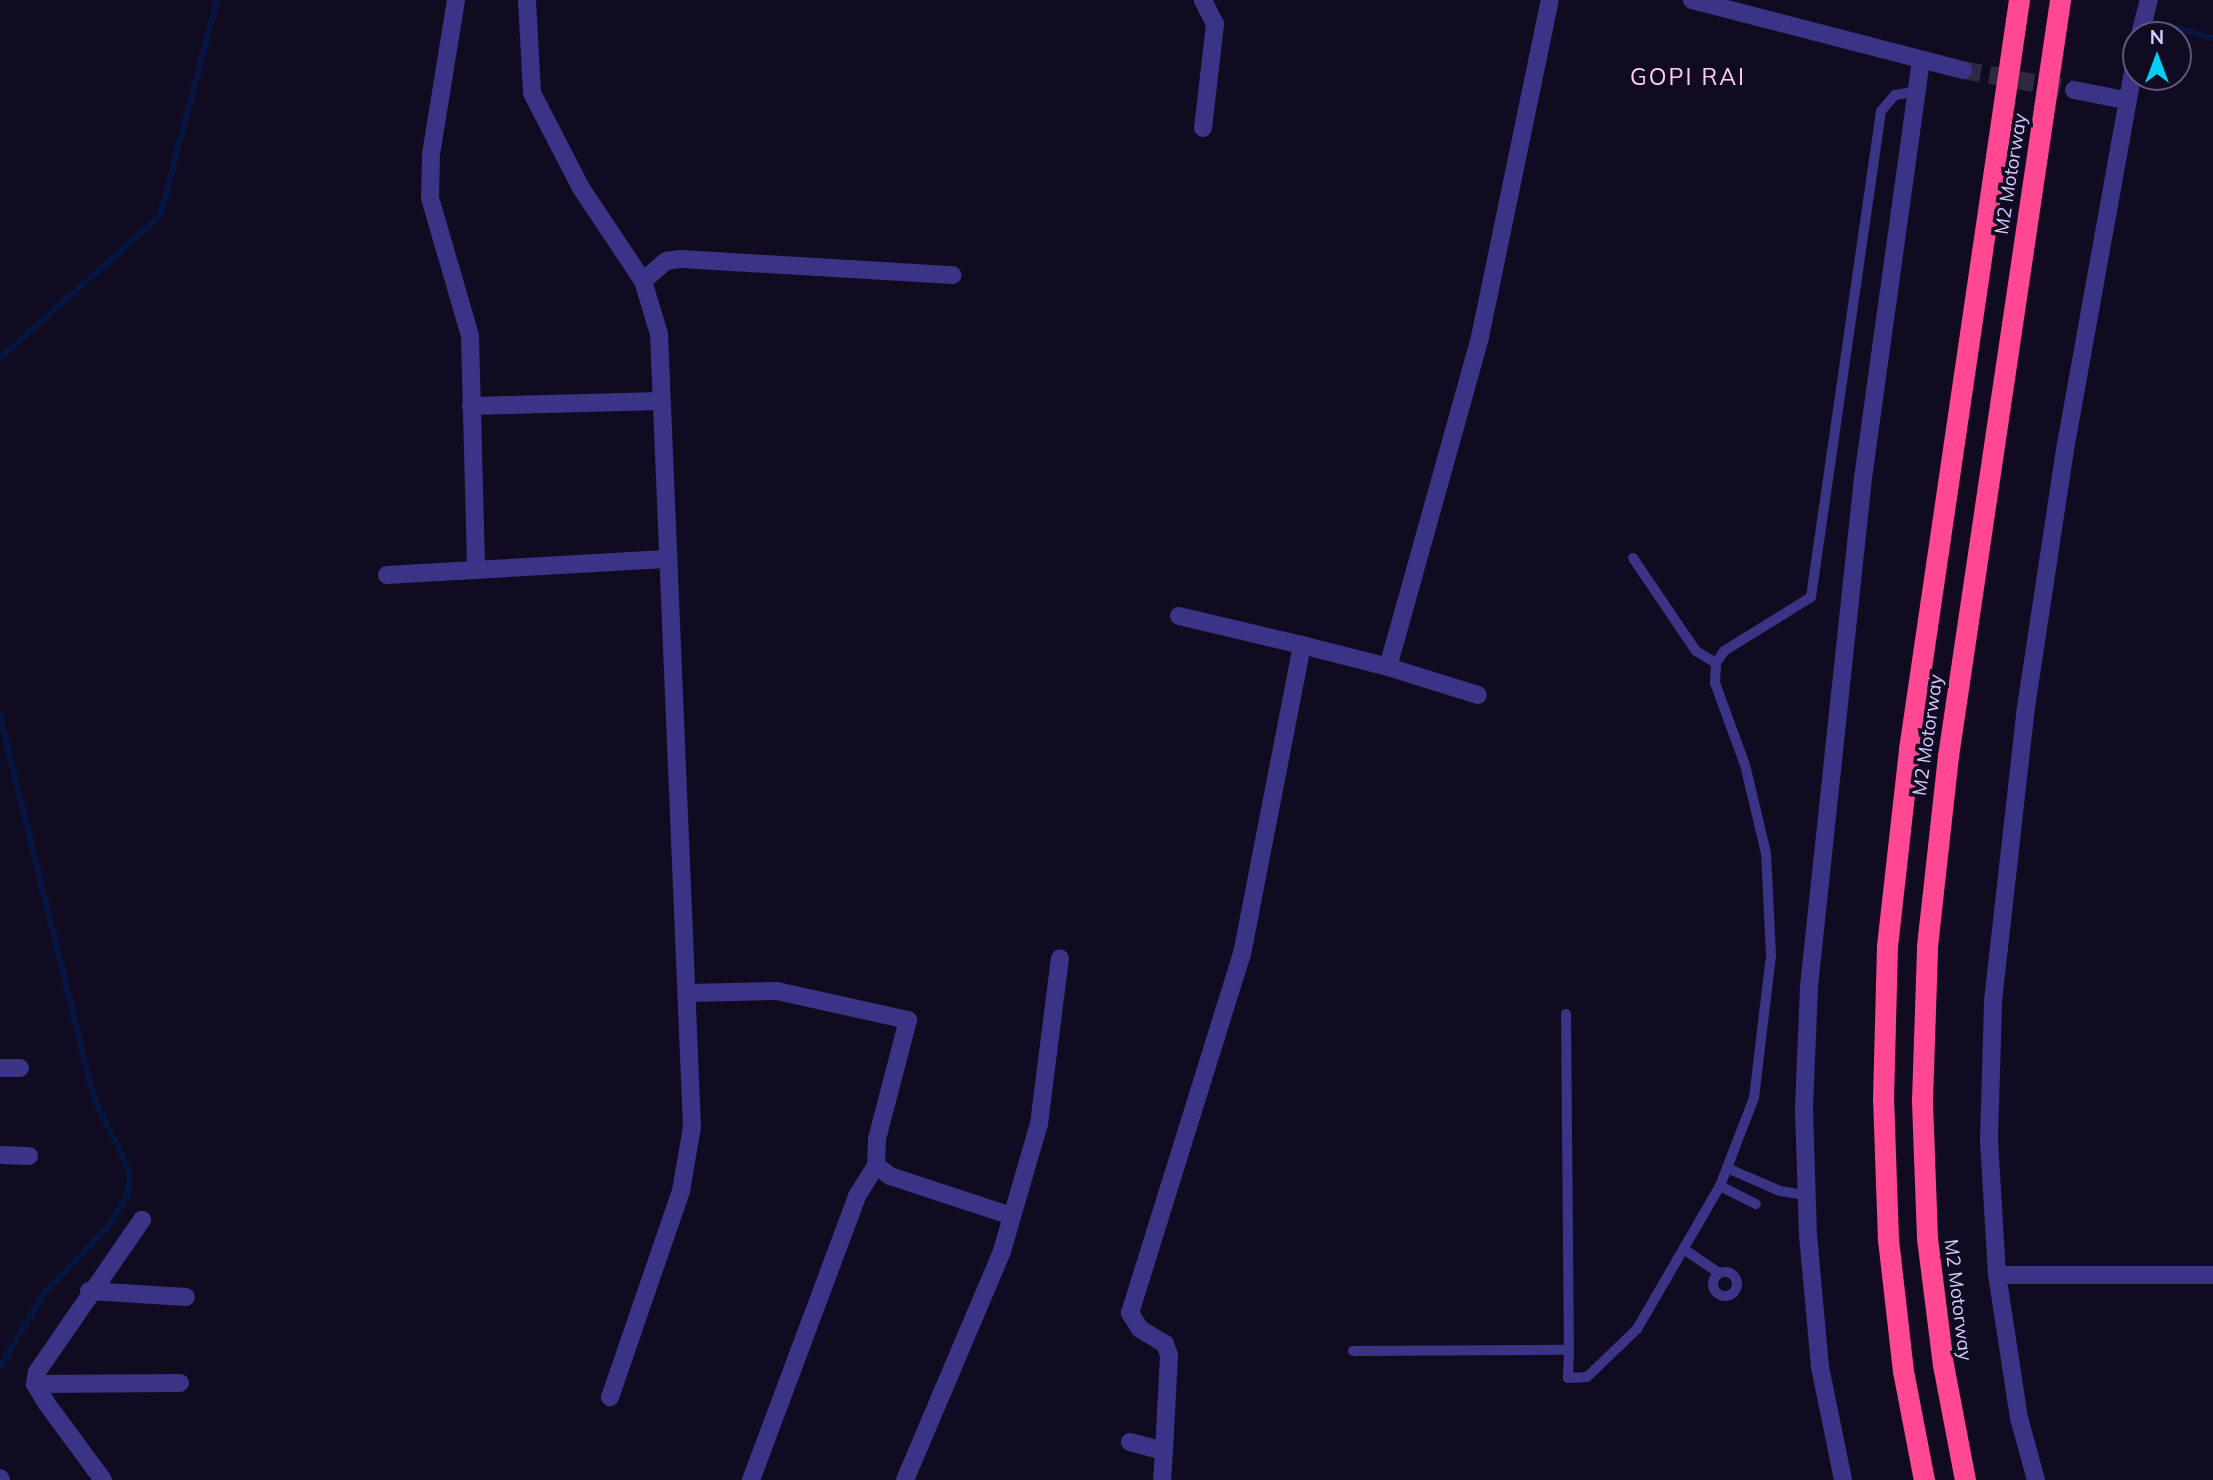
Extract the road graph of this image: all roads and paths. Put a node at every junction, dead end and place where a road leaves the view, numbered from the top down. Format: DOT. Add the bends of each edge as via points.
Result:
graph roads {
  1 [pos="456,0"];
  2 [pos="527,0"];
  3 [pos="1203,0"];
  4 [pos="1550,0"];
  5 [pos="1692,0"];
  6 [pos="2018,0"];
  7 [pos="2060,0"];
  8 [pos="2149,0"];
  9 [pos="2144,21"];
  10 [pos="1922,60"];
  11 [pos="1963,70"];
  12 [pos="2074,90"];
  13 [pos="1917,91"];
  14 [pos="2127,91"];
  15 [pos="2125,100"];
  16 [pos="1203,128"];
  17 [pos="953,275"];
  18 [pos="643,281"];
  19 [pos="661,401"];
  20 [pos="471,406"];
  21 [pos="1633,558"];
  22 [pos="666,559"];
  23 [pos="476,570"];
  24 [pos="387,575"];
  25 [pos="1179,616"];
  26 [pos="1302,645"];
  27 [pos="1716,663"];
  28 [pos="1388,667"];
  29 [pos="1478,695"];
  30 [pos="1060,958"];
  31 [pos="687,993"];
  32 [pos="1566,1014"];
  33 [pos="0,1068"];
  34 [pos="20,1068"];
  35 [pos="0,1155"];
  36 [pos="29,1156"];
  37 [pos="876,1165"];
  38 [pos="1727,1168"];
  39 [pos="1720,1186"];
  40 [pos="1806,1195"];
  41 [pos="1756,1204"];
  42 [pos="1012,1216"];
  43 [pos="142,1220"];
  44 [pos="1685,1250"];
  45 [pos="1719,1273"];
  46 [pos="1997,1275"];
  47 [pos="2213,1275"];
  48 [pos="89,1291"];
  49 [pos="186,1297"];
  50 [pos="1569,1350"];
  51 [pos="1353,1351"];
  52 [pos="180,1383"];
  53 [pos="36,1384"];
  54 [pos="610,1397"];
  55 [pos="1130,1442"];
  56 [pos="1164,1451"];
  57 [pos="103,1480"];
  58 [pos="751,1480"];
  59 [pos="905,1480"];
  60 [pos="1162,1480"];
  61 [pos="1843,1480"];
  62 [pos="1924,1480"];
  63 [pos="1965,1480"];
  64 [pos="2036,1480"];
  1 -- 20 [label="street" via="431,155 430,198 467,317"];
  2 -- 18 [label="street" via="530,78 538,109 581,188"];
  3 -- 16 [label="street" via="1215,24"];
  4 -- 28 [label="street" via="1480,337"];
  5 -- 10 [label="street"];
  6 -- 62 [label="highway, M2 Motorway" via="1909,749 1887,946 1883,1099 1888,1240 1903,1371"];
  7 -- 63 [label="highway, M2 Motorway" via="1948,756 1927,946 1922,1100 1927,1238"];
  8 -- 9 [label="street"];
  10 -- 11 [label="street"];
  10 -- 13 [label="street"];
  12 -- 15 [label="street"];
  13 -- 27 [label="lane" via="1895,95 1881,111 1811,597 1724,651"];
  13 -- 40 [label="street" via="1863,478 1815,901 1804,1107"];
  14 -- 15 [label="street"];
  15 -- 46 [label="street" via="2078,364 2001,897 1989,1139"];
  17 -- 18 [label="street" via="681,259 666,261"];
  18 -- 19 [label="street" via="656,314"];
  19 -- 20 [label="street"];
  19 -- 22 [label="street"];
  20 -- 23 [label="street"];
  21 -- 27 [label="lane" via="1696,651"];
  22 -- 23 [label="street"];
  22 -- 31 [label="street"];
  23 -- 24 [label="street"];
  25 -- 26 [label="street"];
  26 -- 28 [label="street"];
  26 -- 56 [label="street" via="1242,954 1130,1313 1140,1329 1165,1344 1169,1355"];
  27 -- 38 [label="lane" via="1714,683 1757,807 1771,921 1762,1061"];
  28 -- 29 [label="street"];
  30 -- 42 [label="street" via="1039,1124"];
  31 -- 37 [label="street" via="777,991 908,1020 877,1139"];
  31 -- 54 [label="street" via="693,1099 689,1161"];
  32 -- 50 [label="lane"];
  33 -- 34 [label="street"];
  35 -- 36 [label="street"];
  37 -- 42 [label="street" via="890,1176"];
  37 -- 58 [label="street" via="857,1196"];
  38 -- 39 [label="lane"];
  38 -- 40 [label="lane" via="1780,1191"];
  39 -- 41 [label="lane"];
  39 -- 44 [label="lane"];
  40 -- 61 [label="street" via="1820,1367"];
  42 -- 59 [label="street"];
  43 -- 48 [label="street"];
  44 -- 45 [label="lane"];
  44 -- 50 [label="lane" via="1637,1329 1587,1377 1568,1378"];
  46 -- 47 [label="street"];
  46 -- 64 [label="street" via="2019,1418"];
  48 -- 49 [label="street"];
  48 -- 53 [label="street" via="37,1372"];
  50 -- 51 [label="lane"];
  52 -- 53 [label="street"];
  53 -- 57 [label="street"];
  55 -- 56 [label="street"];
  56 -- 60 [label="street"];
}
